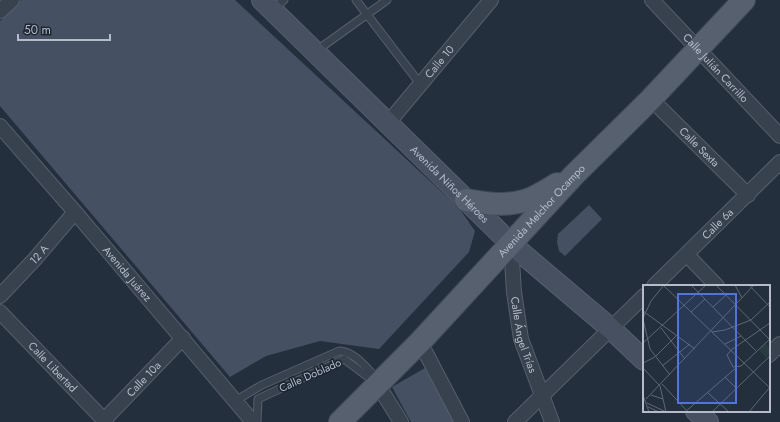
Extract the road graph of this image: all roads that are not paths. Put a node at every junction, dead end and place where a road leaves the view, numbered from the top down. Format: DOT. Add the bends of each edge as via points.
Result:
graph roads {
  1 [pos="12,0"];
  2 [pos="356,0"];
  3 [pos="387,0"];
  4 [pos="491,0"];
  5 [pos="652,0"];
  6 [pos="744,0"];
  7 [pos="273,3"];
  8 [pos="0,11"];
  9 [pos="366,15"];
  10 [pos="698,48"];
  11 [pos="314,52"];
  12 [pos="421,85"];
  13 [pos="651,99"];
  14 [pos="388,123"];
  15 [pos="0,126"];
  16 [pos="780,136"];
  17 [pos="780,162"];
  18 [pos="574,175"];
  19 [pos="748,195"];
  20 [pos="466,200"];
  21 [pos="75,212"];
  22 [pos="511,244"];
  23 [pos="687,255"];
  24 [pos="655,285"];
  25 [pos="715,285"];
  26 [pos="0,296"];
  27 [pos="643,297"];
  28 [pos="0,312"];
  29 [pos="610,328"];
  30 [pos="182,338"];
  31 [pos="420,342"];
  32 [pos="643,359"];
  33 [pos="379,383"];
  34 [pos="541,396"];
  35 [pos="235,400"];
  36 [pos="105,421"];
  37 [pos="252,422"];
  38 [pos="257,422"];
  39 [pos="340,422"];
  40 [pos="348,422"];
  41 [pos="401,422"];
  42 [pos="462,422"];
  43 [pos="515,422"];
  44 [pos="552,422"];
  1 -- 8 [label="street"];
  2 -- 9 [label="lane"];
  3 -- 9 [label="lane"];
  4 -- 12 [label="street, Calle 10"];
  5 -- 10 [label="street, Calle Julián Carrillo"];
  6 -- 10 [label="main road, Avenida Melchor Ocampo"];
  7 -- 11 [label="main road, Avenida Niños Héroes"];
  9 -- 11 [label="lane"];
  9 -- 12 [label="lane"];
  10 -- 13 [label="main road, Avenida Melchor Ocampo"];
  10 -- 16 [label="street, Calle Julián Carrillo"];
  11 -- 14 [label="main road, Avenida Niños Héroes"];
  12 -- 14 [label="street, Calle 10"];
  13 -- 18 [label="main road, Avenida Melchor Ocampo"];
  13 -- 19 [label="street, Calle Sexta"];
  14 -- 20 [label="main road, Avenida Niños Héroes"];
  15 -- 21 [label="street, Avenida Juárez"];
  17 -- 19 [label="street, Calle 6a"];
  18 -- 20 [label="main road" via="533,198 520,202 506,204"];
  18 -- 22 [label="main road, Avenida Melchor Ocampo"];
  19 -- 23 [label="street, Calle 6a"];
  20 -- 22 [label="main road, Avenida Niños Héroes"];
  21 -- 26 [label="street, 12 A"];
  21 -- 30 [label="street, Avenida Juárez"];
  22 -- 29 [label="main road, Avenida Niños Héroes"];
  22 -- 31 [label="main road, Avenida Melchor Ocampo"];
  22 -- 34 [label="street, Calle Ángel Trías" via="514,292 521,339"];
  23 -- 24 [label="street, Calle 6a"];
  23 -- 25 [label="street"];
  27 -- 29 [label="street"];
  28 -- 36 [label="street, Calle Libertad"];
  29 -- 32 [label="main road, Avenida Niños Héroes"];
  29 -- 34 [label="street"];
  30 -- 35 [label="street, Avenida Juárez"];
  30 -- 36 [label="street, Calle 10a"];
  31 -- 33 [label="main road, Avenida Melchor Ocampo"];
  31 -- 42 [label="street"];
  33 -- 35 [label="lane" via="359,360 344,351 339,351"];
  33 -- 38 [label="lane, Calle Doblado" via="344,359 258,399"];
  33 -- 39 [label="main road, Avenida Melchor Ocampo"];
  33 -- 40 [label="lane" via="370,399"];
  33 -- 41 [label="street"];
  34 -- 43 [label="street"];
  34 -- 44 [label="street, Calle Ángel Trías"];
  35 -- 37 [label="street, Avenida Juárez"];
}
